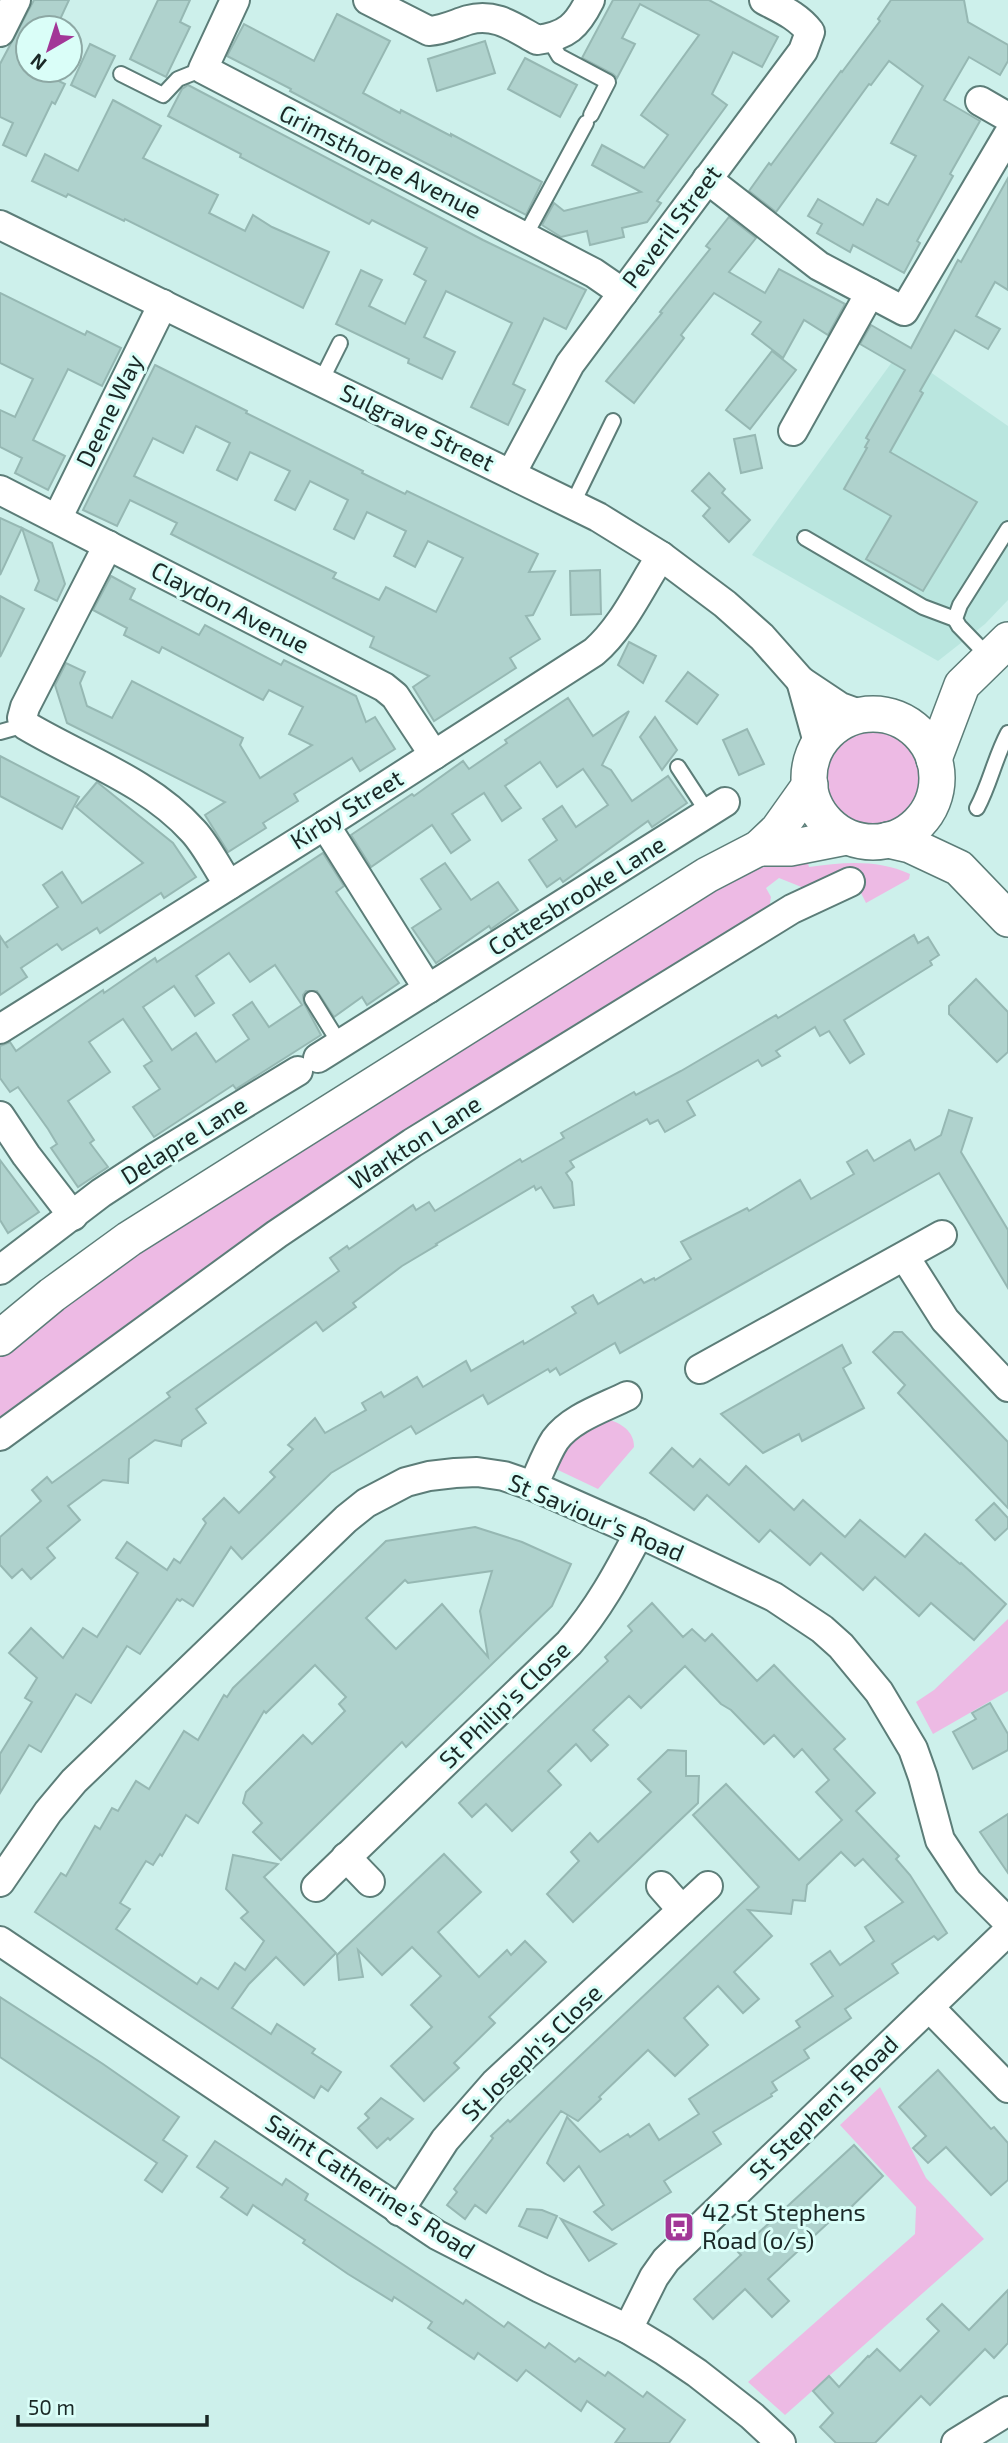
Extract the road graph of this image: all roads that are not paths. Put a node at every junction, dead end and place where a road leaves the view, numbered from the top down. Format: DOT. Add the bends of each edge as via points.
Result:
graph roads {
  1 [pos="16,0"];
  2 [pos="235,0"];
  3 [pos="368,0"];
  4 [pos="590,0"];
  5 [pos="764,0"];
  6 [pos="0,32"];
  7 [pos="549,38"];
  8 [pos="203,69"];
  9 [pos="121,74"];
  10 [pos="980,101"];
  11 [pos="1008,117"];
  12 [pos="1008,135"];
  13 [pos="707,180"];
  14 [pos="0,225"];
  15 [pos="525,236"];
  16 [pos="623,293"];
  17 [pos="870,293"];
  18 [pos="163,304"];
  19 [pos="340,343"];
  20 [pos="321,381"];
  21 [pos="613,421"];
  22 [pos="793,430"];
  23 [pos="511,474"];
  24 [pos="0,490"];
  25 [pos="572,505"];
  26 [pos="57,519"];
  27 [pos="1008,529"];
  28 [pos="805,538"];
  29 [pos="108,545"];
  30 [pos="661,556"];
  31 [pos="955,619"];
  32 [pos="999,648"];
  33 [pos="801,681"];
  34 [pos="962,685"];
  35 [pos="876,716"];
  36 [pos="13,729"];
  37 [pos="1008,733"];
  38 [pos="818,746"];
  39 [pos="434,755"];
  40 [pos="934,759"];
  41 [pos="678,768"];
  42 [pos="810,785"];
  43 [pos="934,799"];
  44 [pos="716,808"];
  45 [pos="977,808"];
  46 [pos="324,825"];
  47 [pos="846,837"];
  48 [pos="888,840"];
  49 [pos="760,848"];
  50 [pos="959,868"];
  51 [pos="850,882"];
  52 [pos="229,885"];
  53 [pos="1008,919"];
  54 [pos="428,989"];
  55 [pos="312,999"];
  56 [pos="0,1029"];
  57 [pos="319,1058"];
  58 [pos="0,1116"];
  59 [pos="73,1216"];
  60 [pos="942,1235"];
  61 [pos="905,1257"];
  62 [pos="0,1270"];
  63 [pos="0,1338"];
  64 [pos="700,1369"];
  65 [pos="1008,1387"];
  66 [pos="627,1396"];
  67 [pos="0,1436"];
  68 [pos="533,1486"];
  69 [pos="639,1534"];
  70 [pos="346,1857"];
  71 [pos="0,1882"];
  72 [pos="370,1882"];
  73 [pos="661,1886"];
  74 [pos="708,1886"];
  75 [pos="316,1887"];
  76 [pos="682,1910"];
  77 [pos="1008,1922"];
  78 [pos="1008,1931"];
  79 [pos="0,1941"];
  80 [pos="929,2007"];
  81 [pos="1008,2088"];
  82 [pos="399,2211"];
  83 [pos="628,2329"];
  84 [pos="1008,2411"];
  85 [pos="781,2443"];
  86 [pos="956,2443"];
  1 -- 6 [label="street"];
  2 -- 8 [label="street"];
  3 -- 7 [label="street" via="429,31 485,17 537,40"];
  4 -- 7 [label="street" via="571,28"];
  5 -- 13 [label="street, Peveril Street" via="799,20 810,32 808,41"];
  7 -- 15 [label="lane" via="559,56 608,82"];
  8 -- 9 [label="lane" via="178,79 163,94"];
  8 -- 15 [label="street, Grimsthorpe Avenue"];
  10 -- 11 [label="street"];
  12 -- 17 [label="street" via="904,311"];
  13 -- 16 [label="street, Peveril Street"];
  13 -- 17 [label="street" via="818,266"];
  14 -- 18 [label="street, Sulgrave Street"];
  15 -- 16 [label="street, Grimsthorpe Avenue"];
  16 -- 23 [label="street, Peveril Street" via="569,364"];
  17 -- 22 [label="street"];
  18 -- 20 [label="street, Sulgrave Street"];
  18 -- 26 [label="street, Deene Way"];
  19 -- 20 [label="lane"];
  20 -- 23 [label="street, Sulgrave Street"];
  21 -- 25 [label="lane"];
  23 -- 25 [label="street, Sulgrave Street"];
  24 -- 26 [label="street, Claydon Avenue"];
  25 -- 30 [label="street, Sulgrave Street"];
  26 -- 29 [label="street, Claydon Avenue"];
  27 -- 31 [label="lane"];
  28 -- 31 [label="lane" via="923,607"];
  29 -- 36 [label="street"];
  29 -- 39 [label="street, Claydon Avenue" via="384,687"];
  30 -- 33 [label="street, Sulgrave Street" via="762,636"];
  30 -- 39 [label="street, Kirby Street" via="606,642"];
  31 -- 32 [label="lane" via="959,626"];
  32 -- 34 [label="street"];
  33 -- 35 [label="street, Sulgrave Street" via="840,707"];
  33 -- 38 [label="street, Sulgrave Street"];
  34 -- 35 [label="street" via="911,711"];
  34 -- 40 [label="street"];
  35 -- 38 [label="street" via="837,726"];
  35 -- 40 [label="street" via="902,721 918,732"];
  36 -- 52 [label="street" via="129,780 169,807 195,832"];
  37 -- 45 [label="lane"];
  38 -- 42 [label="street" via="809,772"];
  39 -- 46 [label="street, Kirby Street"];
  40 -- 43 [label="street"];
  41 -- 44 [label="lane"];
  42 -- 47 [label="street" via="821,816"];
  42 -- 49 [label="street"];
  43 -- 48 [label="street" via="919,824"];
  43 -- 50 [label="street"];
  44 -- 54 [label="street, Cottesbrooke Lane"];
  46 -- 52 [label="street, Kirby Street"];
  46 -- 54 [label="street"];
  47 -- 48 [label="street" via="871,843"];
  47 -- 49 [label="street" via="790,848"];
  48 -- 50 [label="street"];
  49 -- 63 [label="street" via="707,875 141,1231"];
  50 -- 53 [label="street"];
  51 -- 67 [label="street, Warkton Lane" via="792,909 412,1143 277,1234"];
  52 -- 56 [label="street, Kirby Street"];
  54 -- 57 [label="street, Cottesbrooke Lane"];
  55 -- 57 [label="lane"];
  57 -- 59 [label="street, Delapre Lane" via="156,1157"];
  58 -- 59 [label="street"];
  59 -- 62 [label="street, Delapre Lane"];
  60 -- 61 [label="street"];
  61 -- 64 [label="street"];
  61 -- 65 [label="street" via="945,1320"];
  66 -- 68 [label="street" via="561,1433"];
  68 -- 69 [label="street, St Saviour's Road"];
  68 -- 71 [label="street, St Saviour's Road" via="504,1476 455,1473 406,1482 366,1503 74,1781"];
  69 -- 70 [label="street, St Philip's Close" via="614,1583 569,1643"];
  69 -- 77 [label="street, St Saviour's Road" via="774,1597 841,1646 898,1721 923,1777 940,1840 968,1882"];
  70 -- 72 [label="street"];
  70 -- 75 [label="street, St Philip's Close"];
  73 -- 76 [label="street"];
  74 -- 76 [label="street, St Joseph's Close"];
  76 -- 82 [label="street, St Joseph's Close" via="495,2082 445,2140"];
  78 -- 80 [label="street, St Stephen's Road"];
  79 -- 82 [label="street, Saint Catherine's Road"];
  80 -- 81 [label="street"];
  80 -- 83 [label="street, St Stephen's Road" via="666,2260"];
  82 -- 83 [label="street, Saint Catherine's Road" via="485,2260"];
  83 -- 85 [label="street, Saint Catherine's Road" via="697,2374"];
  84 -- 86 [label="street"];
}
